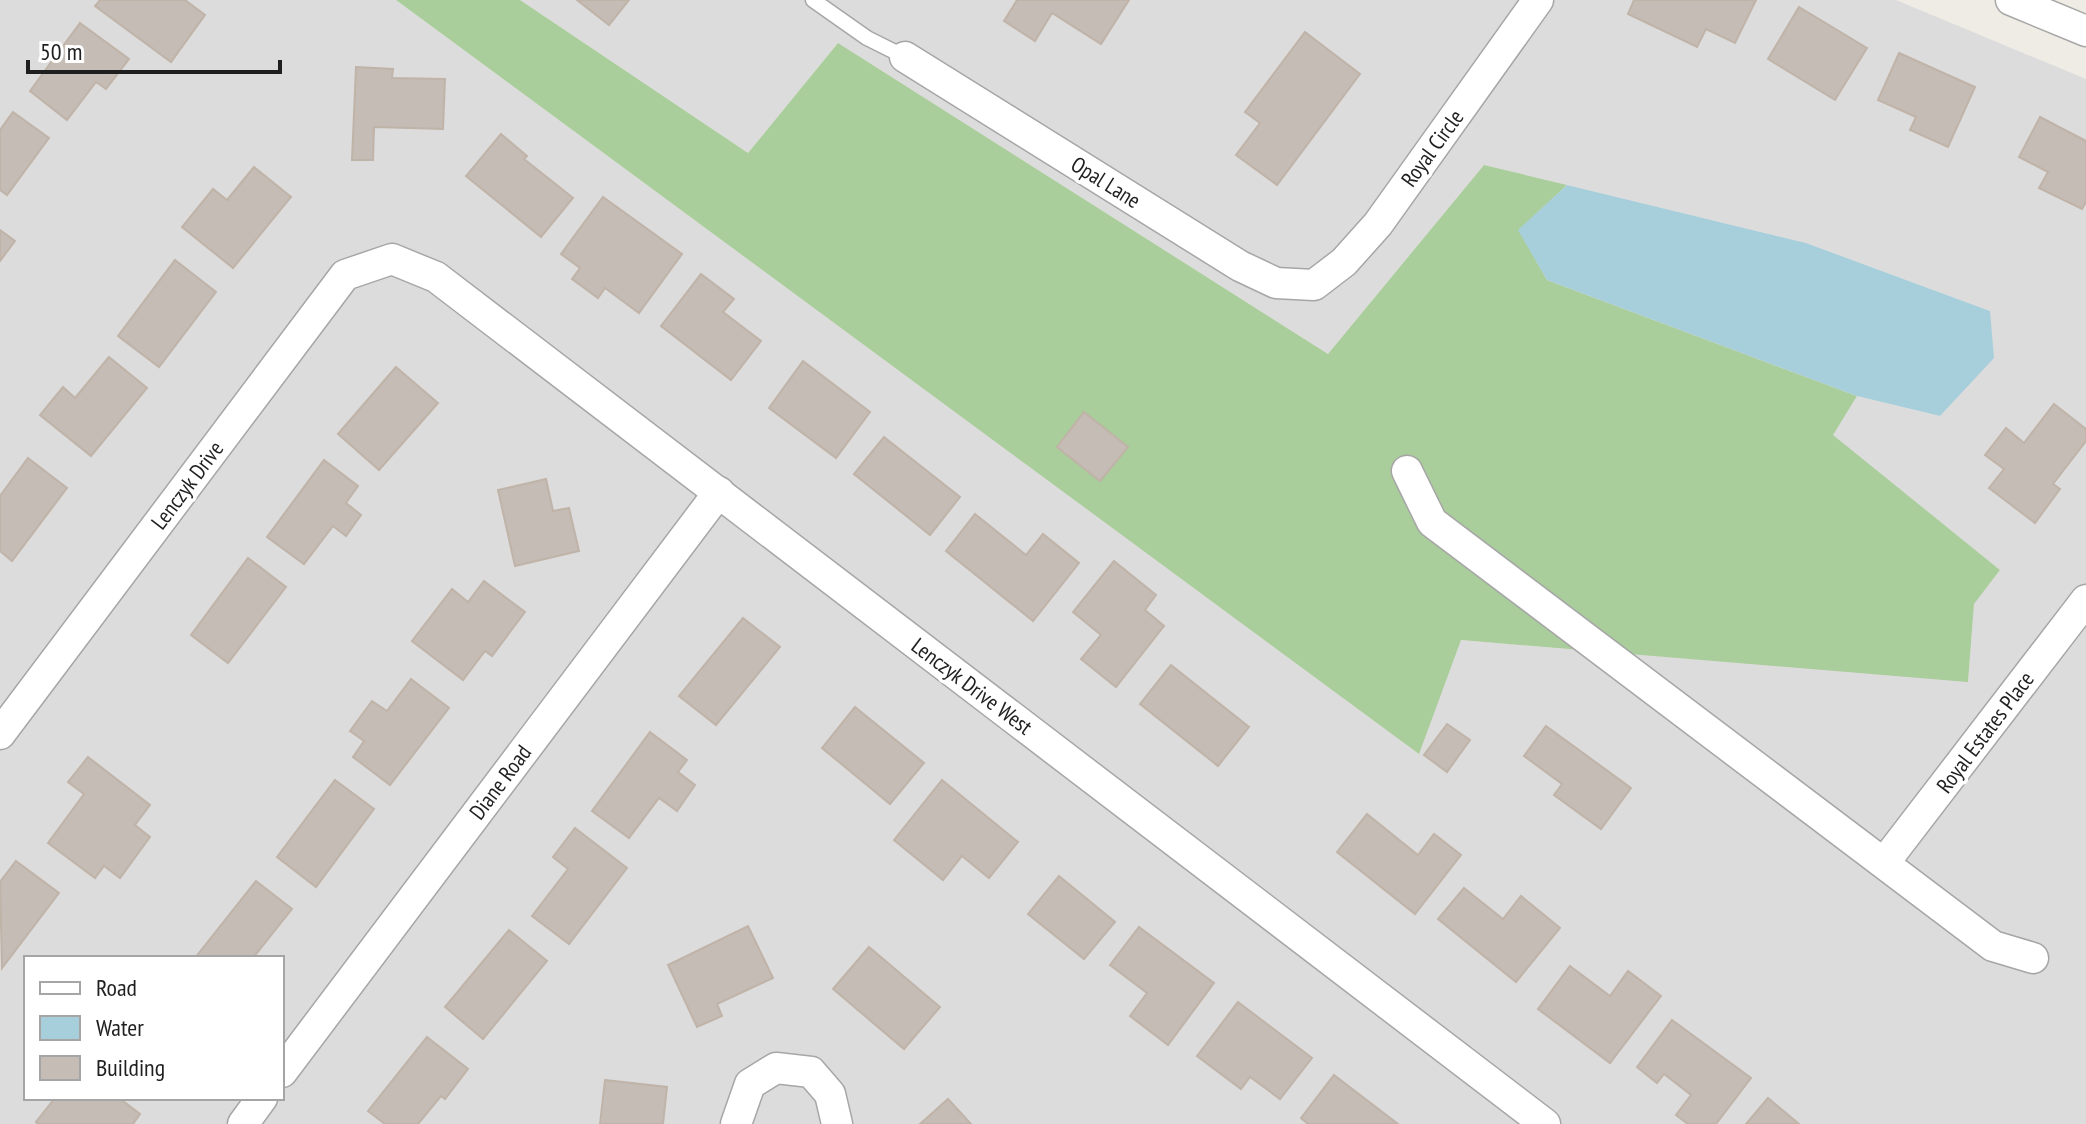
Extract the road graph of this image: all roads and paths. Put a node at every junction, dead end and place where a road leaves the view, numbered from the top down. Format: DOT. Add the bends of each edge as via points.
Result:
graph roads {
  1 [pos="813,0"];
  2 [pos="1538,0"];
  3 [pos="2011,0"];
  4 [pos="2086,31"];
  5 [pos="905,57"];
  6 [pos="392,259"];
  7 [pos="1314,285"];
  8 [pos="1407,471"];
  9 [pos="719,492"];
  10 [pos="2086,600"];
  11 [pos="0,734"];
  12 [pos="1884,863"];
  13 [pos="2033,958"];
  14 [pos="284,1069"];
  15 [pos="261,1100"];
  16 [pos="243,1124"];
  17 [pos="736,1124"];
  18 [pos="837,1124"];
  19 [pos="1545,1124"];
  1 -- 5 [label="lane"];
  2 -- 7 [label="street, Royal Circle" via="1378,224 1344,262"];
  3 -- 4 [label="street"];
  5 -- 7 [label="street, Opal Lane" via="1240,266 1276,283"];
  6 -- 9 [label="street, Lenczyk Drive West" via="436,277"];
  6 -- 11 [label="street, Lenczyk Drive" via="345,275"];
  8 -- 12 [label="street" via="1432,522"];
  9 -- 14 [label="street, Diane Road"];
  9 -- 19 [label="street, Lenczyk Drive West"];
  10 -- 12 [label="street, Royal Estates Place"];
  12 -- 13 [label="street" via="1993,946"];
  15 -- 16 [label="street"];
  17 -- 18 [label="street" via="750,1084 776,1068 811,1072 830,1094"];
}
